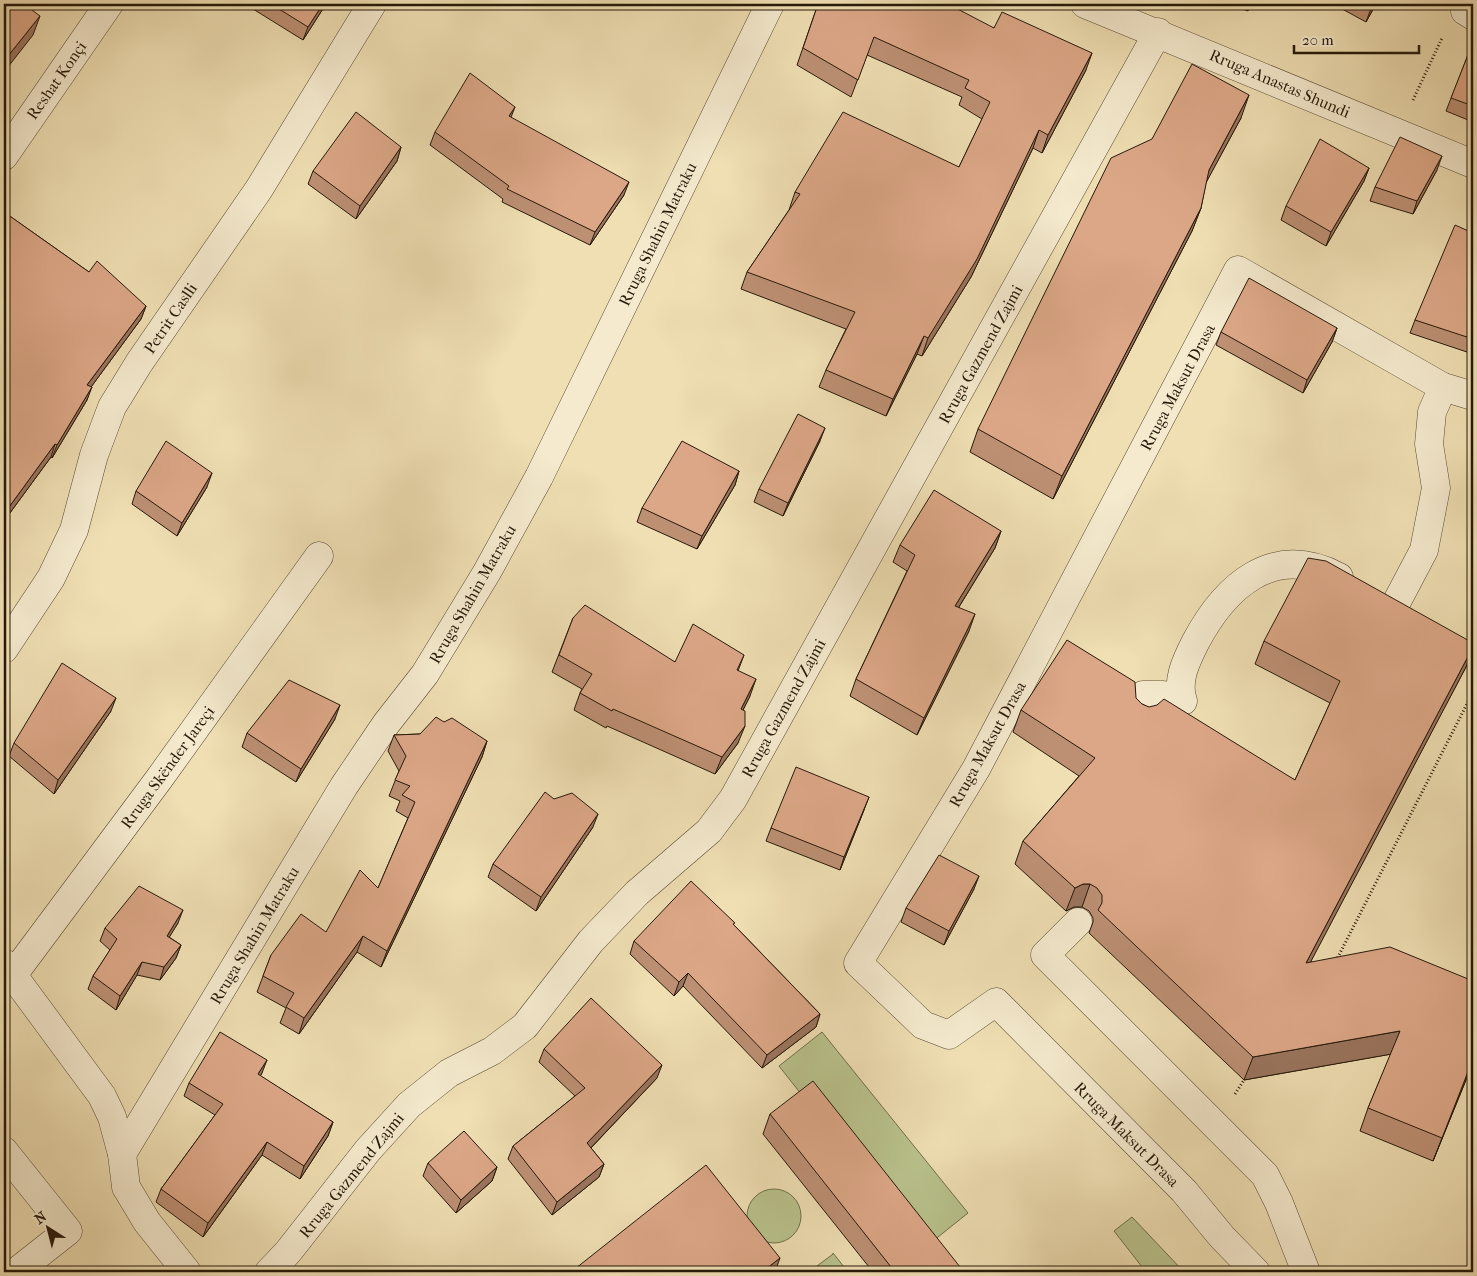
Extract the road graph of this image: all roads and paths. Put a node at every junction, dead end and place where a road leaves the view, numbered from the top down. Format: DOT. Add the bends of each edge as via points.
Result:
graph roads {
  1 [pos="109,4"];
  2 [pos="372,4"];
  3 [pos="770,4"];
  4 [pos="1085,4"];
  5 [pos="1469,10"];
  6 [pos="1158,32"];
  7 [pos="1398,132"];
  8 [pos="4,156"];
  9 [pos="1473,164"];
  10 [pos="1443,387"];
  11 [pos="1473,396"];
  12 [pos="319,556"];
  13 [pos="1394,608"];
  14 [pos="1418,621"];
  15 [pos="4,649"];
  16 [pos="1473,692"];
  17 [pos="1142,714"];
  18 [pos="1078,922"];
  19 [pos="1333,967"];
  20 [pos="8,969"];
  21 [pos="4,1151"];
  22 [pos="122,1154"];
  23 [pos="16,1272"];
  24 [pos="187,1272"];
  25 [pos="269,1272"];
  26 [pos="1256,1272"];
  27 [pos="1306,1272"];
  1 -- 8 [label="street, Reshat Konçi"];
  2 -- 15 [label="street, Petrit Caslli" via="259,189 112,407 94,455 74,530 51,578"];
  3 -- 22 [label="street, Rruga Shahin Matraku" via="539,477 487,572 425,674 344,786"];
  4 -- 6 [label="street, Rruga Anastas Shundi"];
  5 -- 7 [label="path" via="1441,40"];
  6 -- 7 [label="street, Rruga Anastas Shundi"];
  6 -- 25 [label="street, Rruga Gazmend Zajmi" via="733,799 709,831 636,894 591,941 525,1026 492,1051 449,1073 409,1105 368,1150"];
  7 -- 9 [label="street, Rruga Anastas Shundi"];
  10 -- 11 [label="street, Rruga Maksut Drasa"];
  10 -- 13 [label="street" via="1432,412 1429,444 1436,488 1424,550"];
  10 -- 26 [label="street, Rruga Maksut Drasa" via="1238,270 976,770 858,963 923,1025 949,1035 996,1002 1184,1191"];
  12 -- 20 [label="street, Rruga Skënder Jareçi" via="159,778"];
  13 -- 14 [label="street"];
  13 -- 17 [label="street" via="1323,569 1290,563 1269,568 1242,582 1220,601 1184,663 1180,692 1183,701 1163,695 1143,695"];
  16 -- 19 [label="path"];
  18 -- 27 [label="street" via="1045,955 1265,1175"];
  20 -- 22 [label="street, Rruga Skënder Jareçi" via="102,1096 112,1117"];
  21 -- 23 [label="street" via="68,1231"];
  22 -- 24 [label="street, Rruga Skënder Jareçi" via="126,1187 146,1222"];
}
